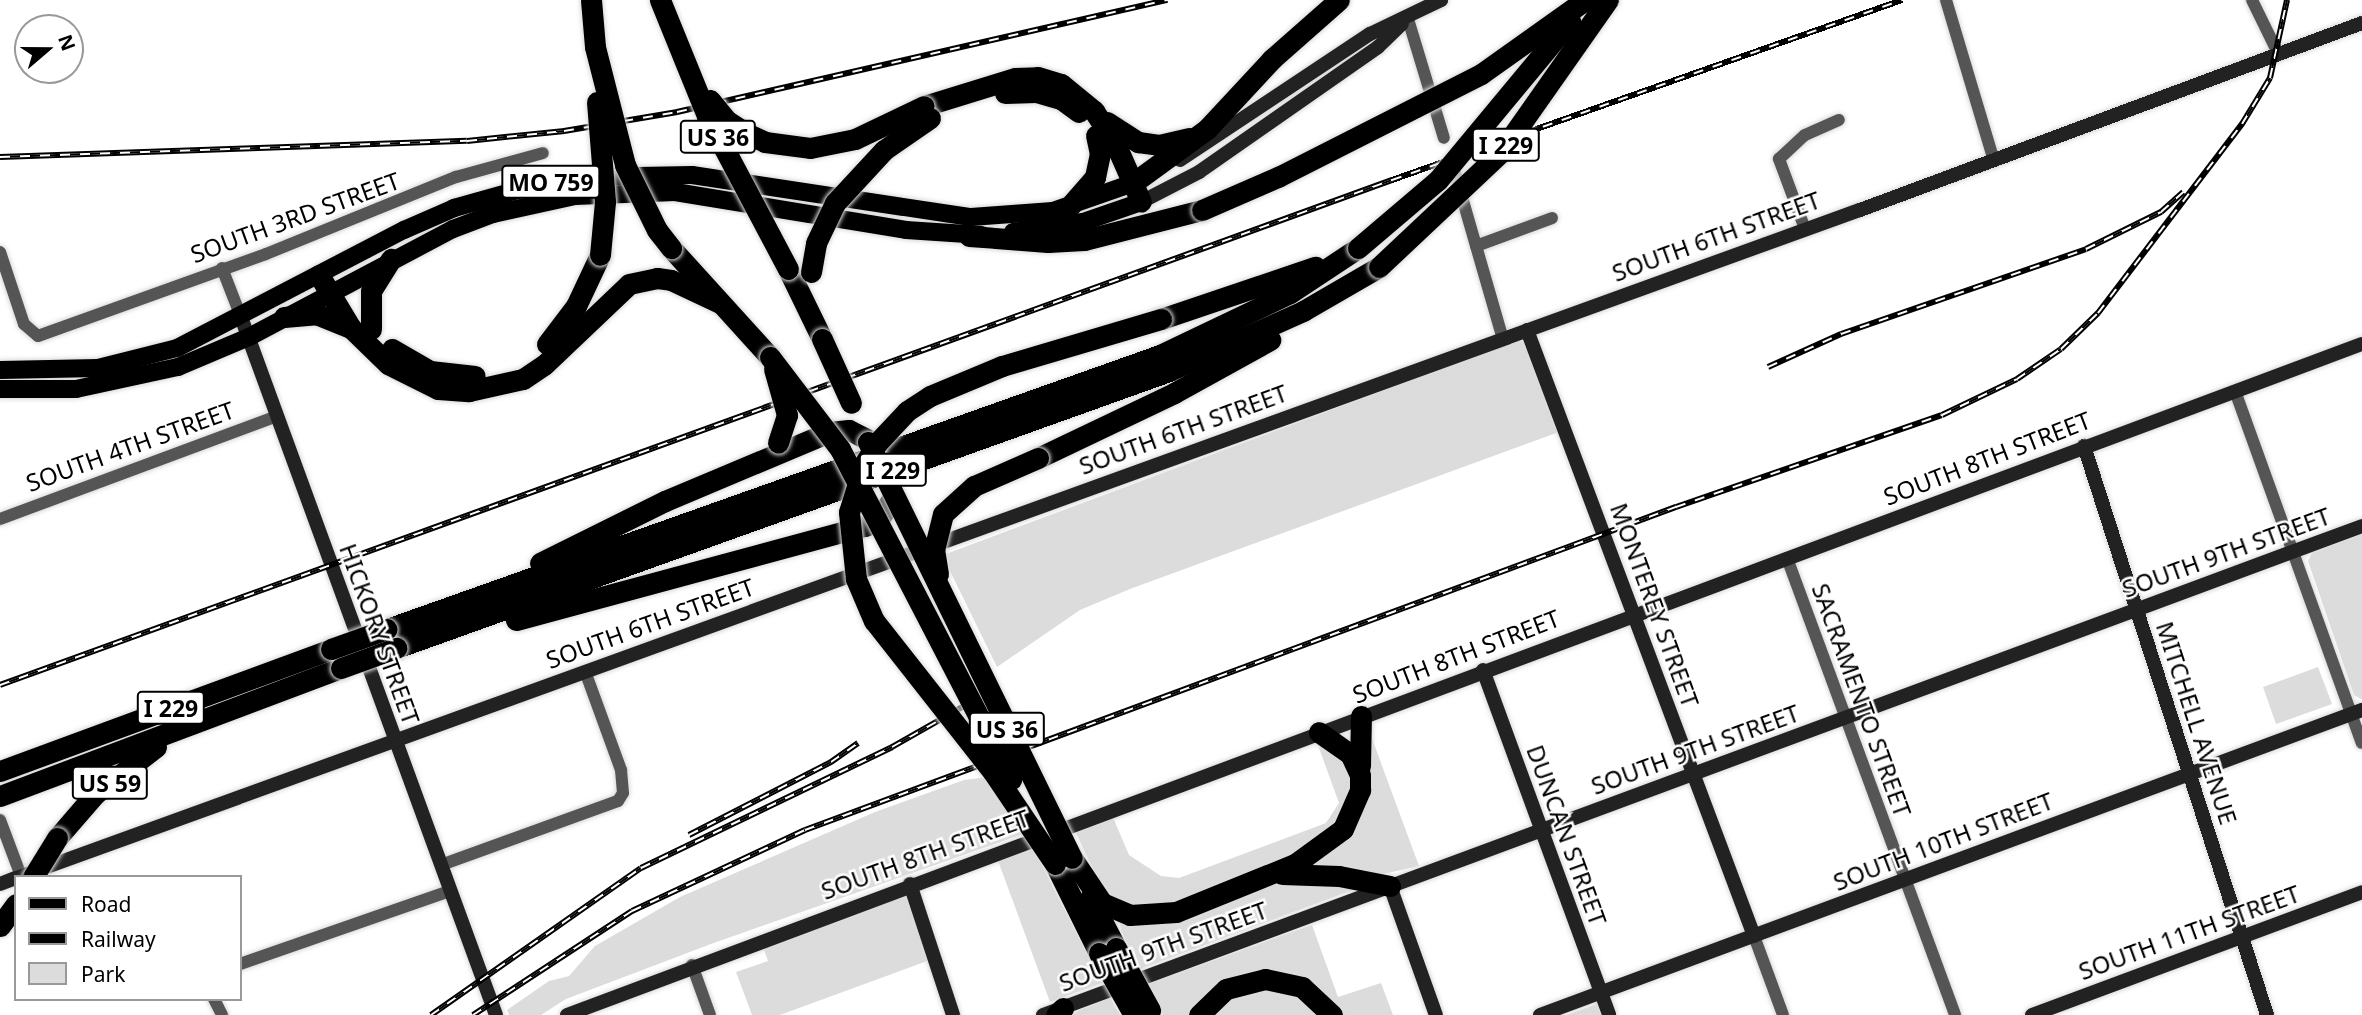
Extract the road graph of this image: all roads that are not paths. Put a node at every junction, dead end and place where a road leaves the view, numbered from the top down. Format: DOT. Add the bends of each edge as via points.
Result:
graph roads {
  1 [pos="591,0"];
  2 [pos="660,0"];
  3 [pos="1339,0"];
  4 [pos="1441,0"];
  5 [pos="1586,0"];
  6 [pos="1608,0"];
  7 [pos="1946,0"];
  8 [pos="2252,0"];
  9 [pos="1408,19"];
  10 [pos="2362,23"];
  11 [pos="594,47"];
  12 [pos="2278,53"];
  13 [pos="685,67"];
  14 [pos="1094,111"];
  15 [pos="927,112"];
  16 [pos="1839,120"];
  17 [pos="1207,129"];
  18 [pos="1096,135"];
  19 [pos="1444,138"];
  20 [pos="543,153"];
  21 [pos="1994,161"];
  22 [pos="1455,173"];
  23 [pos="1132,195"];
  24 [pos="1069,207"];
  25 [pos="1552,218"];
  26 [pos="1805,229"];
  27 [pos="969,236"];
  28 [pos="1476,246"];
  29 [pos="1358,248"];
  30 [pos="0,252"];
  31 [pos="391,259"];
  32 [pos="1379,267"];
  33 [pos="222,268"];
  34 [pos="326,285"];
  35 [pos="720,303"];
  36 [pos="241,317"];
  37 [pos="284,317"];
  38 [pos="361,328"];
  39 [pos="1527,330"];
  40 [pos="820,333"];
  41 [pos="248,337"];
  42 [pos="1503,338"];
  43 [pos="2362,344"];
  44 [pos="770,357"];
  45 [pos="0,370"];
  46 [pos="0,389"];
  47 [pos="2235,391"];
  48 [pos="275,417"];
  49 [pos="829,432"];
  50 [pos="867,439"];
  51 [pos="2084,446"];
  52 [pos="775,450"];
  53 [pos="894,498"];
  54 [pos="0,519"];
  55 [pos="878,521"];
  56 [pos="2362,526"];
  57 [pos="2293,552"];
  58 [pos="1787,558"];
  59 [pos="454,605"];
  60 [pos="934,606"];
  61 [pos="2136,610"];
  62 [pos="1634,614"];
  63 [pos="445,632"];
  64 [pos="392,639"];
  65 [pos="1483,670"];
  66 [pos="585,671"];
  67 [pos="2357,712"];
  68 [pos="1361,716"];
  69 [pos="1846,718"];
  70 [pos="1319,732"];
  71 [pos="172,736"];
  72 [pos="395,740"];
  73 [pos="2362,743"];
  74 [pos="6,769"];
  75 [pos="1692,774"];
  76 [pos="2189,774"];
  77 [pos="1360,775"];
  78 [pos="0,796"];
  79 [pos="0,820"];
  80 [pos="1541,831"];
  81 [pos="1063,861"];
  82 [pos="441,865"];
  83 [pos="18,875"];
  84 [pos="24,875"];
  85 [pos="34,875"];
  86 [pos="1266,877"];
  87 [pos="1905,879"];
  88 [pos="910,884"];
  89 [pos="1390,886"];
  90 [pos="450,891"];
  91 [pos="2362,892"];
  92 [pos="1754,936"];
  93 [pos="2243,936"];
  94 [pos="242,963"];
  95 [pos="692,965"];
  96 [pos="1601,993"];
  97 [pos="1054,1013"];
  98 [pos="1145,1013"];
  99 [pos="496,1015"];
  100 [pos="567,1015"];
  101 [pos="710,1015"];
  102 [pos="953,1015"];
  103 [pos="1199,1015"];
  104 [pos="1332,1015"];
  105 [pos="1436,1015"];
  106 [pos="1540,1015"];
  107 [pos="1609,1015"];
  108 [pos="1783,1015"];
  109 [pos="1955,1015"];
  110 [pos="2032,1015"];
  111 [pos="2267,1015"];
  1 -- 11 [label="highway, US 36, bridge"];
  2 -- 13 [label="highway, US 36, bridge"];
  3 -- 17 [label="highway" via="1272,59"];
  4 -- 9 [label="main road"];
  5 -- 27 [label="highway, bridge" via="1481,75 1278,177 1202,209 1084,240"];
  5 -- 29 [label="highway, I 229, bridge" via="1438,180"];
  6 -- 32 [label="highway, I 229, bridge" via="1501,152 1434,220"];
  7 -- 21 [label="street"];
  8 -- 12 [label="street"];
  9 -- 19 [label="street"];
  9 -- 23 [label="main road" via="1370,34"];
  9 -- 23 [label="main road" via="1378,47 1199,172"];
  10 -- 12 [label="main road, SOUTH 6TH STREET"];
  11 -- 35 [label="highway, US 36, bridge" via="625,165 671,248"];
  11 -- 38 [label="highway, bridge" via="605,202 600,255 557,335 511,369 457,378 406,360"];
  12 -- 21 [label="main road, SOUTH 6TH STREET"];
  13 -- 15 [label="highway, bridge" via="726,120 765,142 788,147 834,145"];
  13 -- 40 [label="highway, US 36, bridge"];
  14 -- 15 [label="highway" via="1075,91 1038,77 989,83"];
  14 -- 17 [label="highway" via="1119,134 1138,142 1180,142"];
  14 -- 23 [label="highway"];
  15 -- 18 [label="highway" via="981,98 1036,92 1061,99 1081,113"];
  15 -- 40 [label="highway, bridge" via="835,203 816,243 811,272"];
  16 -- 26 [label="street" via="1805,135 1779,159"];
  17 -- 23 [label="highway"];
  18 -- 23 [label="highway"];
  18 -- 24 [label="highway" via="1100,155 1095,177"];
  20 -- 33 [label="street, SOUTH 3RD STREET" via="456,177"];
  21 -- 26 [label="main road, SOUTH 6TH STREET"];
  22 -- 28 [label="street"];
  23 -- 24 [label="main road, MO 759"];
  23 -- 27 [label="main road" via="1059,226"];
  24 -- 34 [label="main road, MO 759" via="971,217 927,214 692,175 584,177 538,184 454,208"];
  25 -- 28 [label="street"];
  26 -- 39 [label="main road, SOUTH 6TH STREET"];
  27 -- 31 [label="main road, MO 759" via="906,230 722,197 625,192 493,214"];
  28 -- 42 [label="street"];
  29 -- 59 [label="highway, I 229" via="1290,293 1160,355"];
  29 -- 81 [label="highway, bridge" via="1272,283 1002,366 930,396 906,411 864,464 849,512 856,579 874,621"];
  30 -- 33 [label="street, SOUTH 3RD STREET" via="24,324 38,336"];
  31 -- 34 [label="main road, MO 759"];
  31 -- 38 [label="highway" via="371,291"];
  32 -- 60 [label="highway, bridge" via="1310,316 1208,375 974,486 943,514 934,550"];
  32 -- 63 [label="highway, I 229" via="1303,311 1169,370"];
  33 -- 36 [label="street, HICKORY STREET"];
  34 -- 36 [label="main road, MO 759"];
  34 -- 37 [label="main road, MO 759"];
  34 -- 38 [label="highway"];
  35 -- 38 [label="highway" via="671,280 629,284 544,365 523,379 469,391 438,389 413,380 388,364"];
  35 -- 44 [label="highway, US 36"];
  36 -- 41 [label="main road, HICKORY STREET"];
  36 -- 45 [label="main road, MO 759" via="177,348 139,360 54,373"];
  37 -- 38 [label="highway" via="316,314"];
  37 -- 41 [label="main road, MO 759"];
  39 -- 42 [label="main road, SOUTH 6TH STREET"];
  39 -- 62 [label="main road, MONTEREY STREET"];
  40 -- 50 [label="highway, US 36, bridge"];
  41 -- 46 [label="main road, MO 759" via="178,367 126,381 76,390"];
  41 -- 48 [label="main road, HICKORY STREET"];
  42 -- 66 [label="main road, SOUTH 6TH STREET"];
  43 -- 47 [label="main road, SOUTH 8TH STREET"];
  44 -- 49 [label="highway, US 36, bridge"];
  44 -- 52 [label="highway, bridge" via="786,402 786,427"];
  47 -- 51 [label="main road, SOUTH 8TH STREET"];
  47 -- 57 [label="street"];
  48 -- 54 [label="street, SOUTH 4TH STREET"];
  48 -- 72 [label="main road, HICKORY STREET"];
  49 -- 50 [label="highway" via="849,430"];
  49 -- 52 [label="highway"];
  49 -- 55 [label="highway, US 36, bridge"];
  50 -- 53 [label="highway, US 36, bridge"];
  51 -- 58 [label="main road, SOUTH 8TH STREET"];
  51 -- 61 [label="main road, MITCHELL AVENUE"];
  52 -- 59 [label="highway" via="605,528"];
  53 -- 55 [label="highway"];
  53 -- 60 [label="highway, US 36, bridge"];
  55 -- 60 [label="highway, US 36, bridge"];
  55 -- 63 [label="highway" via="499,624"];
  56 -- 57 [label="main road, SOUTH 9TH STREET"];
  57 -- 61 [label="main road, SOUTH 9TH STREET"];
  57 -- 67 [label="street"];
  58 -- 62 [label="main road, SOUTH 8TH STREET"];
  58 -- 69 [label="street, SACRAMENTO STREET"];
  59 -- 64 [label="highway, I 229"];
  60 -- 81 [label="highway, US 36, bridge"];
  61 -- 69 [label="main road, SOUTH 9TH STREET"];
  61 -- 76 [label="main road, MITCHELL AVENUE"];
  62 -- 65 [label="main road, SOUTH 8TH STREET"];
  62 -- 75 [label="main road, MONTEREY STREET"];
  63 -- 64 [label="highway, I 229"];
  64 -- 71 [label="highway, I 229, bridge" via="341,668"];
  64 -- 74 [label="highway, I 229, bridge" via="331,649"];
  65 -- 68 [label="main road, SOUTH 8TH STREET"];
  65 -- 80 [label="main road, DUNCAN STREET"];
  66 -- 72 [label="main road, SOUTH 6TH STREET"];
  66 -- 82 [label="street" via="623,779 618,801"];
  67 -- 73 [label="street"];
  67 -- 76 [label="main road, SOUTH 10TH STREET"];
  68 -- 70 [label="main road, SOUTH 8TH STREET"];
  68 -- 77 [label="highway"];
  69 -- 75 [label="main road, SOUTH 9TH STREET"];
  69 -- 87 [label="street, SACRAMENTO STREET"];
  70 -- 77 [label="highway" via="1343,745"];
  70 -- 88 [label="main road, SOUTH 8TH STREET"];
  71 -- 78 [label="highway, I 229"];
  71 -- 85 [label="highway, US 59, bridge" via="95,794 57,838"];
  72 -- 82 [label="main road, HICKORY STREET"];
  72 -- 84 [label="main road, SOUTH 6TH STREET"];
  75 -- 80 [label="main road, SOUTH 9TH STREET"];
  75 -- 92 [label="main road, MONTEREY STREET"];
  76 -- 87 [label="main road, SOUTH 10TH STREET"];
  76 -- 93 [label="main road, MITCHELL AVENUE"];
  77 -- 86 [label="highway" via="1356,804 1343,829 1311,856"];
  79 -- 83 [label="street"];
  80 -- 89 [label="main road, SOUTH 9TH STREET"];
  80 -- 96 [label="main road, DUNCAN STREET"];
  81 -- 86 [label="highway" via="1102,902 1130,915 1176,912"];
  81 -- 98 [label="highway, US 36, bridge"];
  82 -- 90 [label="main road, HICKORY STREET"];
  86 -- 89 [label="highway" via="1319,874"];
  87 -- 92 [label="main road, SOUTH 10TH STREET"];
  87 -- 109 [label="street, SACRAMENTO STREET"];
  88 -- 95 [label="main road, SOUTH 8TH STREET"];
  88 -- 102 [label="main road"];
  89 -- 97 [label="main road, SOUTH 9TH STREET"];
  89 -- 105 [label="main road"];
  90 -- 94 [label="street"];
  90 -- 99 [label="main road, HICKORY STREET"];
  91 -- 93 [label="main road, SOUTH 11TH STREET"];
  92 -- 96 [label="main road, SOUTH 10TH STREET"];
  92 -- 108 [label="street, MONTEREY STREET"];
  93 -- 110 [label="main road, SOUTH 11TH STREET"];
  93 -- 111 [label="main road, MITCHELL AVENUE"];
  95 -- 100 [label="main road, SOUTH 8TH STREET"];
  95 -- 101 [label="street"];
  96 -- 106 [label="main road, SOUTH 10TH STREET"];
  96 -- 107 [label="main road, DUNCAN STREET"];
  103 -- 104 [label="highway" via="1226,989 1265,979 1302,987"];
}
